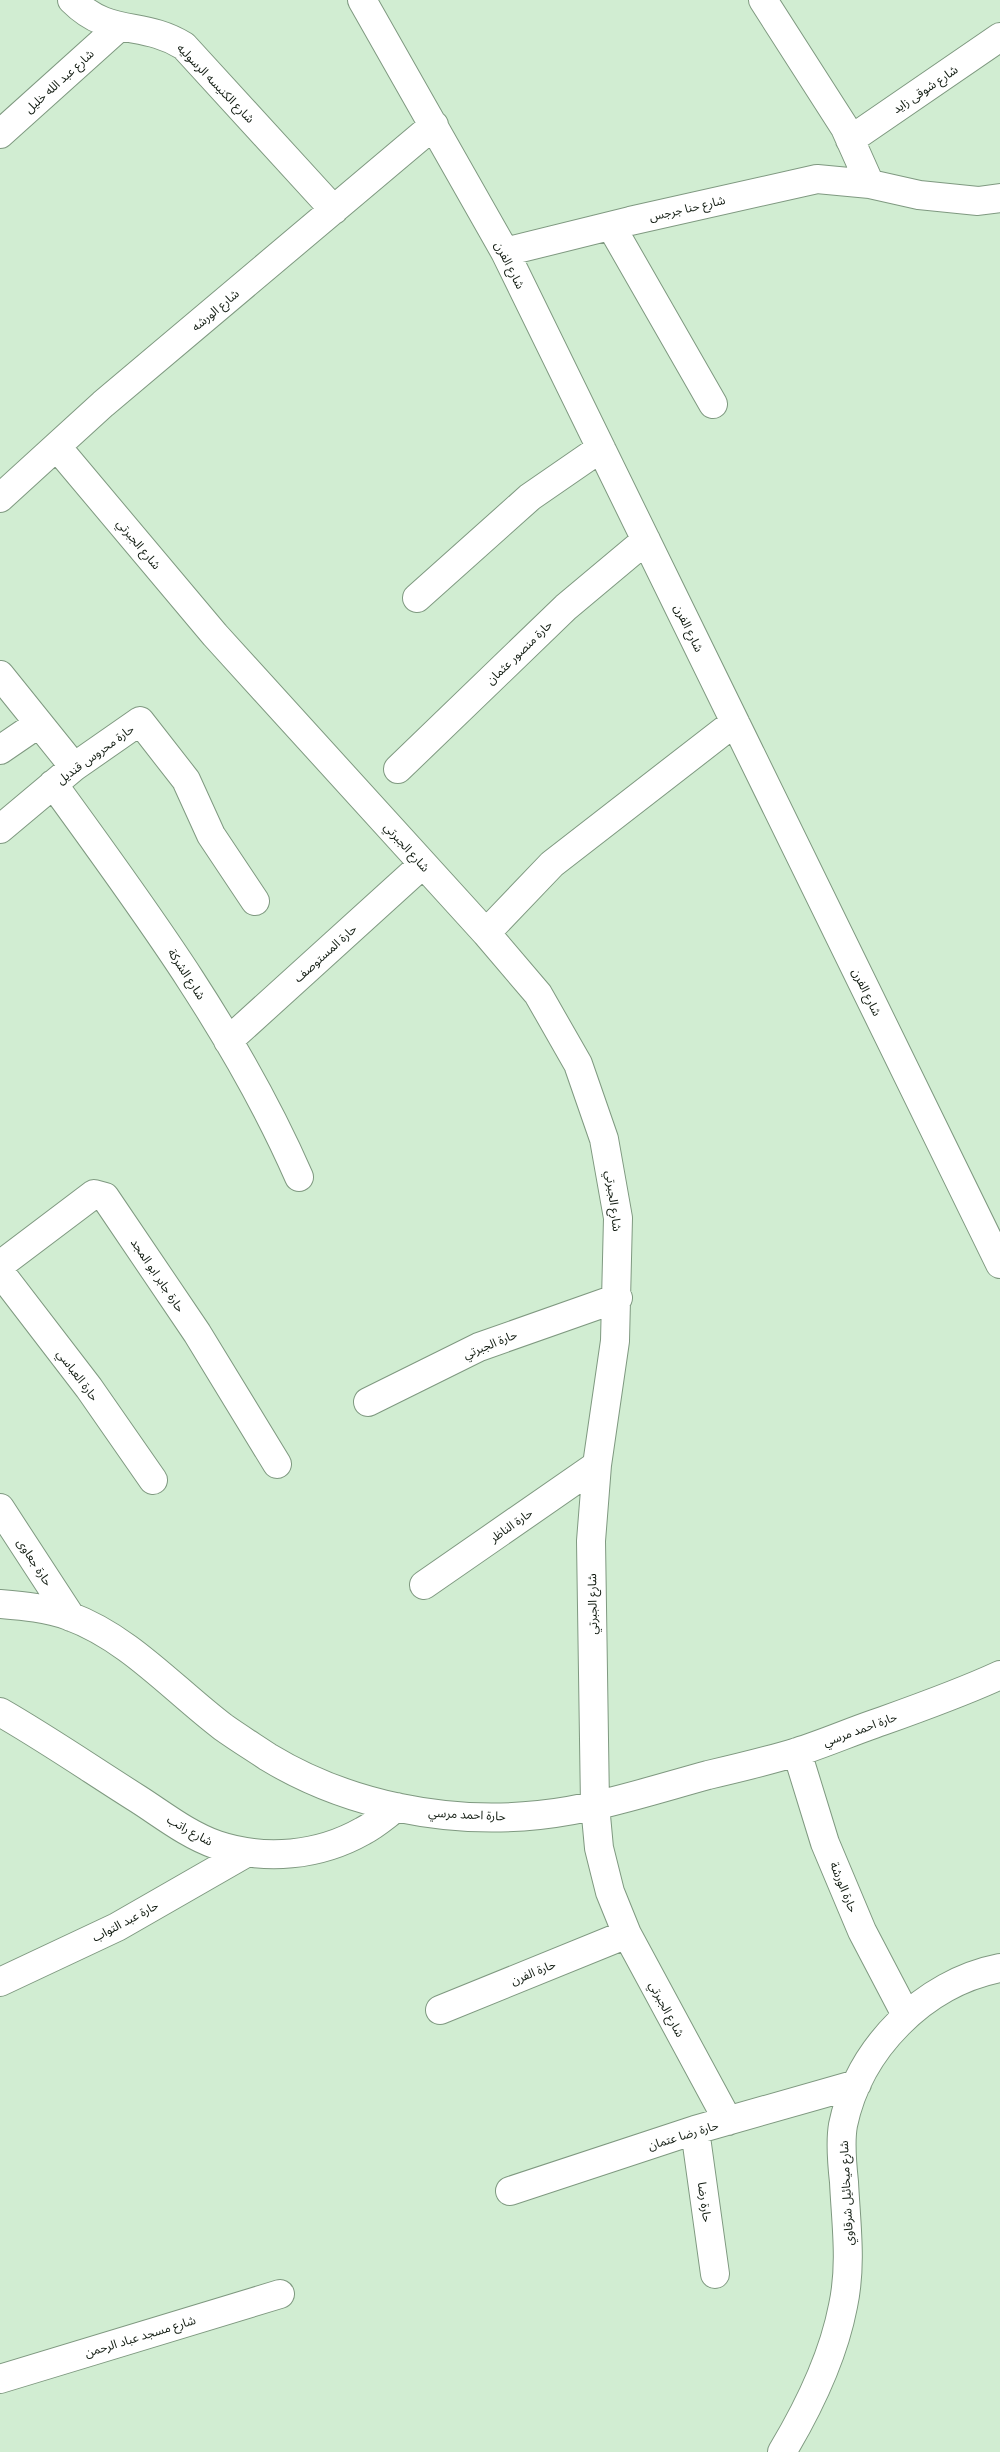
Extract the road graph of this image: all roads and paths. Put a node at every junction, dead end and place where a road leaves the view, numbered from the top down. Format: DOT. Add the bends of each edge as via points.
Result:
graph roads {
  1 [pos="72,0"];
  2 [pos="763,0"];
  3 [pos="368,2"];
  4 [pos="119,27"];
  5 [pos="1000,37"];
  6 [pos="434,125"];
  7 [pos="0,134"];
  8 [pos="850,140"];
  9 [pos="870,184"];
  10 [pos="1000,198"];
  11 [pos="334,210"];
  12 [pos="611,226"];
  13 [pos="505,252"];
  14 [pos="713,404"];
  15 [pos="57,447"];
  16 [pos="601,448"];
  17 [pos="0,498"];
  18 [pos="646,540"];
  19 [pos="417,598"];
  20 [pos="0,675"];
  21 [pos="735,722"];
  22 [pos="38,724"];
  23 [pos="0,750"];
  24 [pos="74,767"];
  25 [pos="398,769"];
  26 [pos="53,784"];
  27 [pos="0,829"];
  28 [pos="422,864"];
  29 [pos="255,901"];
  30 [pos="486,933"];
  31 [pos="228,1041"];
  32 [pos="299,1177"];
  33 [pos="1000,1264"];
  34 [pos="0,1265"];
  35 [pos="0,1272"];
  36 [pos="618,1298"];
  37 [pos="368,1402"];
  38 [pos="277,1464"];
  39 [pos="597,1465"];
  40 [pos="153,1480"];
  41 [pos="0,1508"];
  42 [pos="424,1584"];
  43 [pos="0,1604"];
  44 [pos="71,1617"];
  45 [pos="1000,1676"];
  46 [pos="0,1712"];
  47 [pos="797,1752"];
  48 [pos="594,1805"];
  49 [pos="397,1807"];
  50 [pos="246,1853"];
  51 [pos="627,1934"];
  52 [pos="1000,1968"];
  53 [pos="0,1982"];
  54 [pos="440,2010"];
  55 [pos="906,2015"];
  56 [pos="857,2084"];
  57 [pos="728,2121"];
  58 [pos="695,2130"];
  59 [pos="510,2191"];
  60 [pos="715,2274"];
  61 [pos="280,2294"];
  62 [pos="0,2379"];
  63 [pos="782,2452"];
  1 -- 4 [label="street, شارع الكنيسه الرسوليه" via="101,22"];
  2 -- 8 [label="street"];
  3 -- 6 [label="street, شارع الفرن"];
  4 -- 7 [label="street, شارع عبد الله خليل"];
  4 -- 11 [label="street, شارع الكنيسه الرسوليه" via="168,36 184,46"];
  5 -- 8 [label="street, شارع شوقى زايد"];
  6 -- 11 [label="street, شارع الورشه"];
  6 -- 13 [label="street, شارع الفرن"];
  8 -- 9 [label="street"];
  9 -- 10 [label="street, شارع حنا جرجس" via="929,196 978,201"];
  9 -- 12 [label="street, شارع حنا جرجس" via="817,179"];
  11 -- 15 [label="street, شارع الورشه"];
  12 -- 13 [label="street, شارع حنا جرجس"];
  12 -- 14 [label="street"];
  13 -- 16 [label="street, شارع الفرن"];
  15 -- 17 [label="street, شارع الورشه"];
  15 -- 28 [label="street, شارع الجبرتي" via="215,635"];
  16 -- 18 [label="street, شارع الفرن"];
  16 -- 19 [label="street" via="530,497"];
  18 -- 21 [label="street, شارع الفرن"];
  18 -- 25 [label="street, حارة منصور عثمان" via="566,607"];
  20 -- 22 [label="street"];
  21 -- 30 [label="street" via="552,864"];
  21 -- 33 [label="street, شارع الفرن"];
  22 -- 23 [label="street"];
  22 -- 24 [label="street"];
  24 -- 26 [label="street, حارة محروس قنديل"];
  24 -- 29 [label="street, حارة محروس قنديل" via="140,722 186,780 211,836"];
  26 -- 27 [label="street, حارة محروس قنديل"];
  26 -- 31 [label="street, شارع الشركة" via="151,918"];
  28 -- 30 [label="street, شارع الجبرتي"];
  28 -- 31 [label="street, حارة المستوصف"];
  30 -- 36 [label="street, شارع الجبرتي" via="538,994 578,1064 604,1139 617,1209"];
  31 -- 32 [label="street, شارع الشركة"];
  34 -- 38 [label="street, حارة جابر ابو المجد" via="94,1194 105,1197 197,1333"];
  35 -- 40 [label="street, حارة العباسي" via="89,1388"];
  36 -- 37 [label="street, حارة الجبرتي" via="479,1347"];
  36 -- 39 [label="street, شارع الجبرتي"];
  39 -- 42 [label="street, حارة الناظر"];
  39 -- 48 [label="street, شارع الجبرتي" via="591,1541"];
  41 -- 44 [label="street, حارة جعاوى"];
  43 -- 44 [label="street, حارة احمد مرسي" via="41,1608"];
  44 -- 49 [label="street, حارة احمد مرسي" via="139,1657 223,1727 270,1758 320,1783"];
  45 -- 47 [label="street, حارة احمد مرسي"];
  46 -- 50 [label="street, شارع راتب" via="187,1830 216,1844"];
  47 -- 48 [label="street, حارة احمد مرسي"];
  47 -- 55 [label="street, حارة الورشة" via="829,1852 862,1931"];
  48 -- 49 [label="street, حارة احمد مرسي" via="540,1815 484,1817"];
  48 -- 51 [label="street, شارع الجبرتي" via="599,1848"];
  49 -- 50 [label="street, شارع راتب" via="364,1831 327,1848 286,1855"];
  50 -- 53 [label="street, حارة عبد التواب" via="117,1927"];
  51 -- 54 [label="street, حارة الفرن"];
  51 -- 57 [label="street, شارع الجبرتي"];
  52 -- 55 [label="street, شارع ميخائيل شرقاوي" via="984,1971 942,1989"];
  55 -- 56 [label="street, شارع ميخائيل شرقاوي" via="878,2048"];
  56 -- 57 [label="street, حارة رضا عتمان"];
  56 -- 63 [label="street, شارع ميخائيل شرقاوي" via="843,2126 842,2168 849,2255 844,2306 816,2388"];
  57 -- 58 [label="street, حارة رضا عتمان"];
  58 -- 59 [label="street, حارة رضا عتمان"];
  58 -- 60 [label="street, حارة رضا"];
  61 -- 62 [label="street, شارع مسجد عباد الرحمن"];
}
